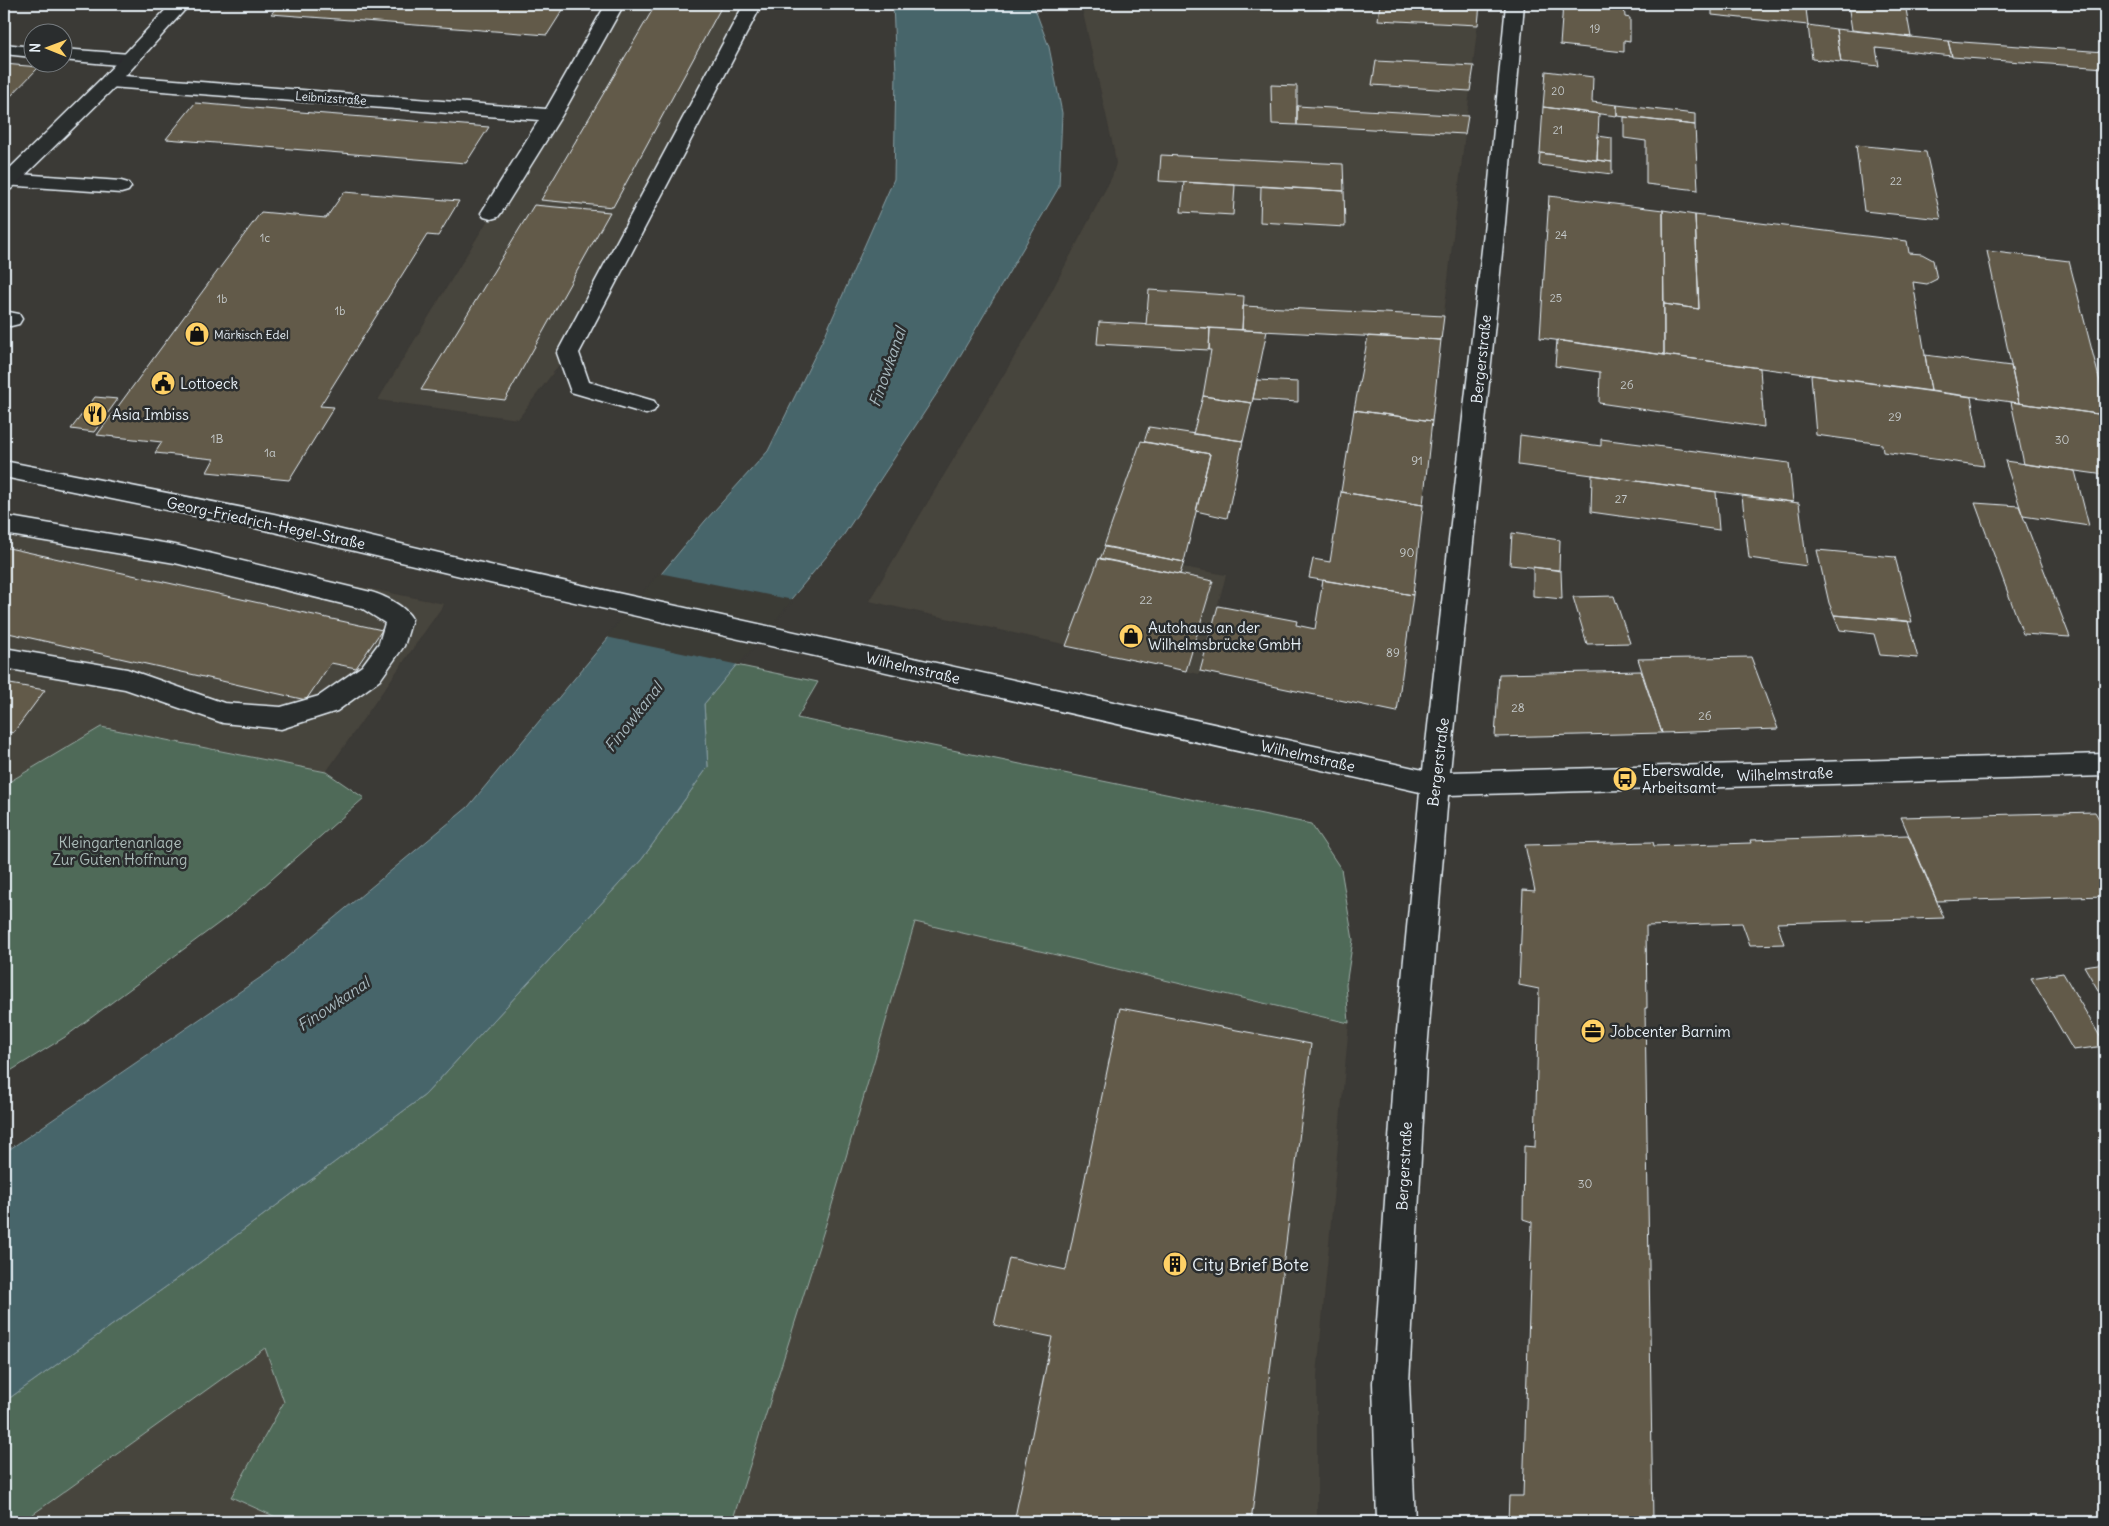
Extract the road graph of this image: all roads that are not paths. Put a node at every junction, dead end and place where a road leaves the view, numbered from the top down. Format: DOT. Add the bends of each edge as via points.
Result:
graph roads {
  1 [pos="181,4"];
  2 [pos="615,4"];
  3 [pos="753,4"];
  4 [pos="1515,4"];
  5 [pos="4,49"];
  6 [pos="22,51"];
  7 [pos="72,55"];
  8 [pos="130,60"];
  9 [pos="110,81"];
  10 [pos="552,115"];
  11 [pos="5,181"];
  12 [pos="121,187"];
  13 [pos="491,213"];
  14 [pos="646,406"];
  15 [pos="4,469"];
  16 [pos="4,525"];
  17 [pos="527,582"];
  18 [pos="4,658"];
  19 [pos="2105,765"];
  20 [pos="1436,784"];
  21 [pos="1396,1522"];
  1 -- 8 [label="street"];
  2 -- 10 [label="street"];
  3 -- 14 [label="street" via="568,353 580,387"];
  4 -- 20 [label="street, Bergerstraße"];
  5 -- 6 [label="street"];
  7 -- 8 [label="street"];
  8 -- 9 [label="street"];
  9 -- 10 [label="street, Leibnizstraße"];
  9 -- 11 [label="street"];
  10 -- 13 [label="street"];
  11 -- 12 [label="street"];
  15 -- 17 [label="street, Georg-Friedrich-Hegel-Straße" via="274,522"];
  16 -- 18 [label="street" via="175,554 371,602 399,619 391,646 371,674 328,704 281,718 223,713 127,679"];
  17 -- 20 [label="street, Wilhelmstraße"];
  19 -- 20 [label="street, Wilhelmstraße"];
  20 -- 21 [label="street, Bergerstraße" via="1410,1063 1391,1383"];
}
